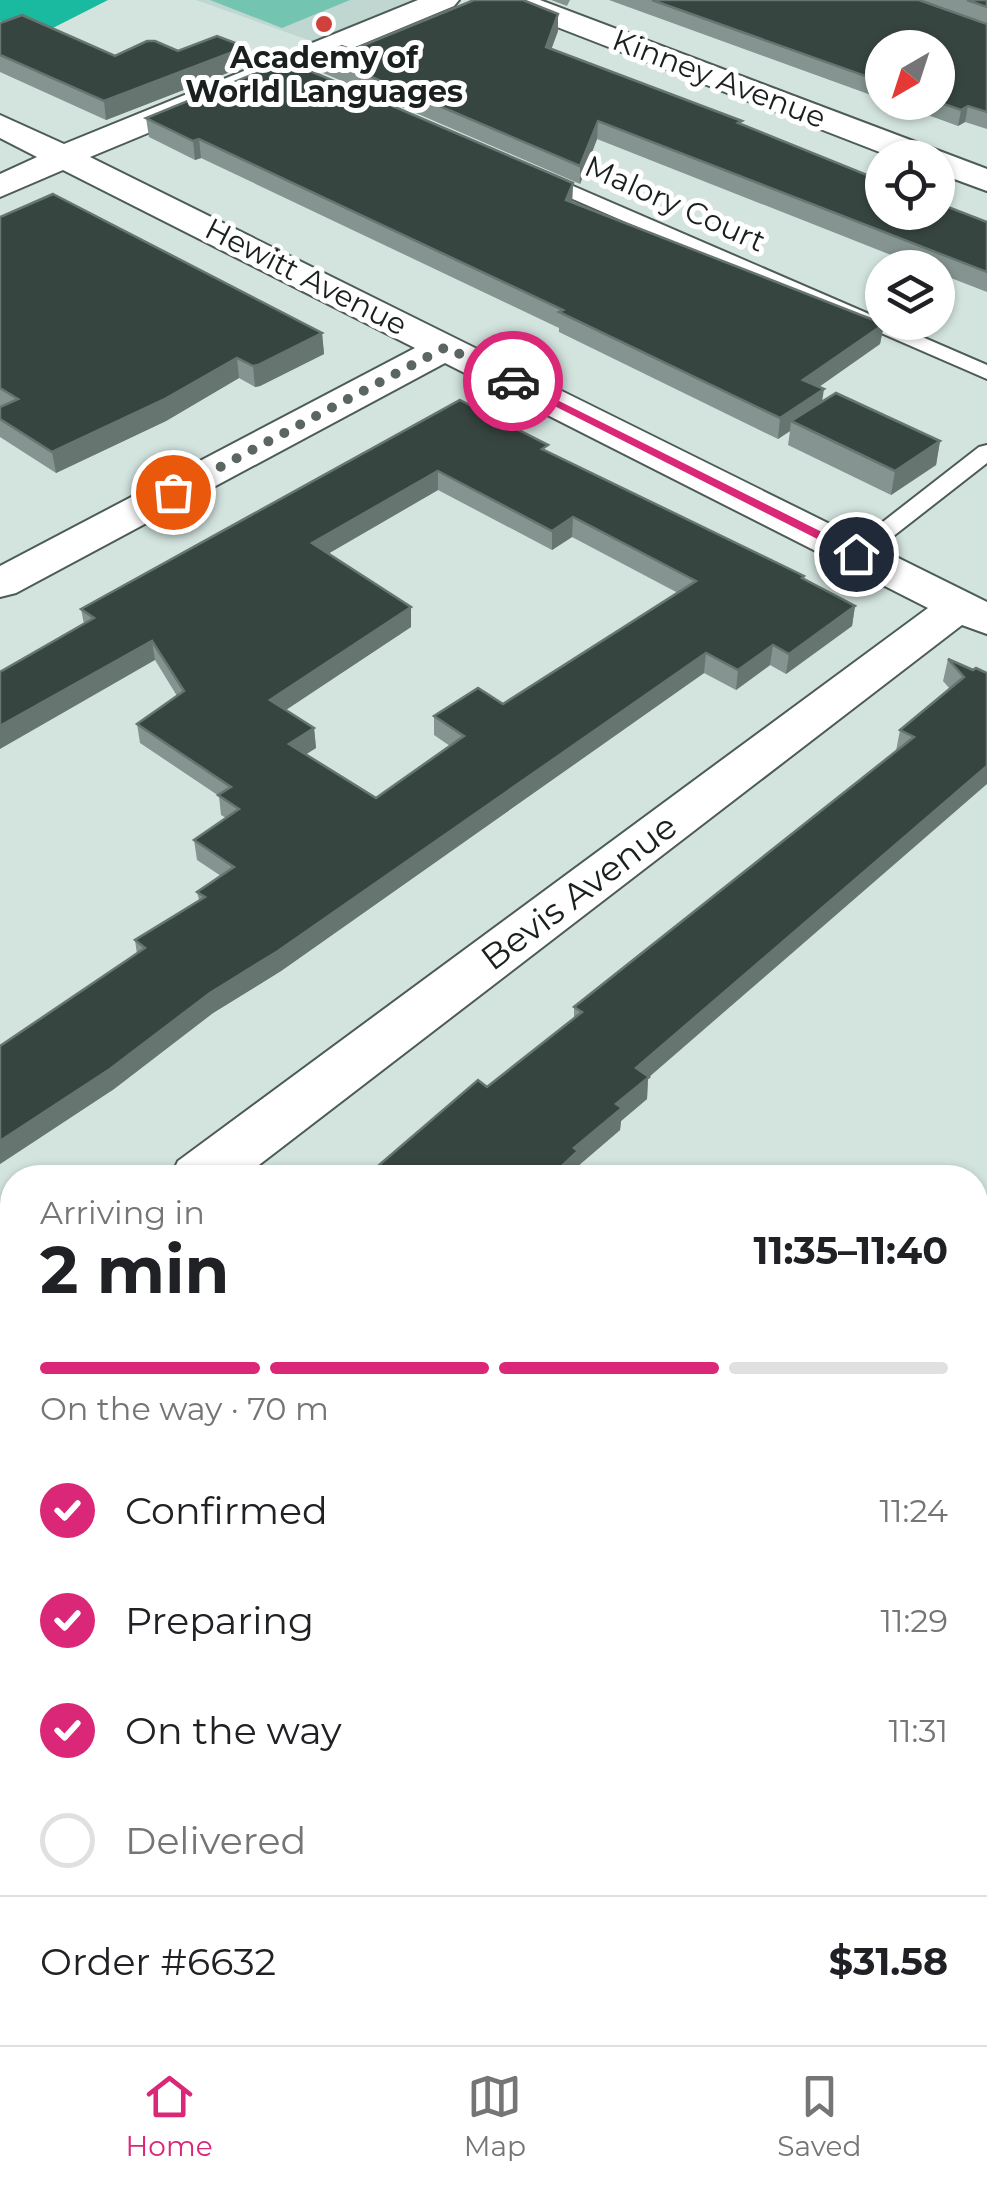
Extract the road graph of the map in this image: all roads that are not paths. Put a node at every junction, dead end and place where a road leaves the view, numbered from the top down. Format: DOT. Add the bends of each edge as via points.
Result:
graph roads {
  1 [pos="444,0"];
  2 [pos="513,0"];
  3 [pos="0,125"];
  4 [pos="879,140"];
  5 [pos="65,158"];
  6 [pos="520,169"];
  7 [pos="955,169"];
  8 [pos="987,181"];
  9 [pos="0,188"];
  10 [pos="446,347"];
  11 [pos="987,373"];
  12 [pos="987,452"];
  13 [pos="856,554"];
  14 [pos="0,584"];
  15 [pos="973,613"];
  16 [pos="217,1165"];
  1 -- 5 [label="street" via="294,70"];
  2 -- 4 [label="street, Kinney Avenue"];
  3 -- 5 [label="street, Hewitt Avenue"];
  5 -- 9 [label="street"];
  5 -- 10 [label="street, Hewitt Avenue"];
  6 -- 11 [label="lane, Malory Court"];
  7 -- 8 [label="street"];
  10 -- 13 [label="street, Hewitt Avenue"];
  10 -- 14 [label="street"];
  12 -- 13 [label="lane"];
  13 -- 15 [label="street, Hewitt Avenue"];
  15 -- 16 [label="street, Bevis Avenue"];
}
